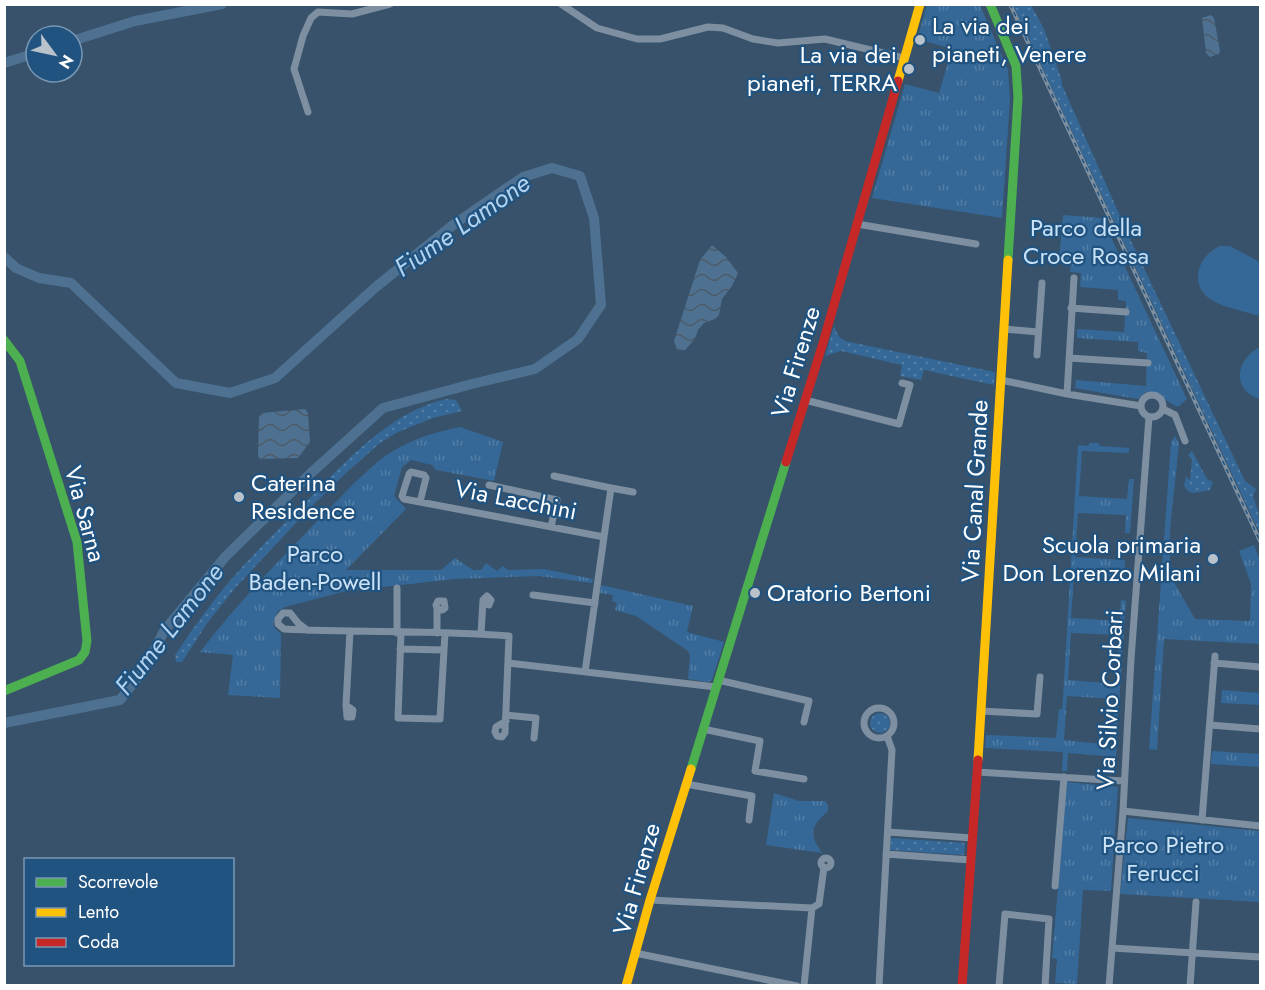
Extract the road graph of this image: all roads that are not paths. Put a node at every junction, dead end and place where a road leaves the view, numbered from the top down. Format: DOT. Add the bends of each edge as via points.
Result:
graph roads {
  1 [pos="390,4"];
  2 [pos="561,4"];
  3 [pos="920,4"];
  4 [pos="990,4"];
  5 [pos="904,58"];
  6 [pos="308,112"];
  7 [pos="857,224"];
  8 [pos="976,244"];
  9 [pos="1074,278"];
  10 [pos="1042,283"];
  11 [pos="1071,308"];
  12 [pos="1126,312"];
  13 [pos="1004,328"];
  14 [pos="1038,332"];
  15 [pos="4,340"];
  16 [pos="1037,355"];
  17 [pos="1069,358"];
  18 [pos="1148,363"];
  19 [pos="1001,380"];
  20 [pos="910,385"];
  21 [pos="1067,394"];
  22 [pos="805,400"];
  23 [pos="1141,406"];
  24 [pos="1162,409"];
  25 [pos="1149,417"];
  26 [pos="1185,441"];
  27 [pos="554,476"];
  28 [pos="489,484"];
  29 [pos="611,488"];
  30 [pos="633,492"];
  31 [pos="420,502"];
  32 [pos="551,527"];
  33 [pos="604,537"];
  34 [pos="397,588"];
  35 [pos="533,595"];
  36 [pos="483,603"];
  37 [pos="595,603"];
  38 [pos="437,609"];
  39 [pos="307,630"];
  40 [pos="350,631"];
  41 [pos="399,633"];
  42 [pos="441,633"];
  43 [pos="481,634"];
  44 [pos="400,648"];
  45 [pos="444,650"];
  46 [pos="508,663"];
  47 [pos="1260,667"];
  48 [pos="585,672"];
  49 [pos="1040,677"];
  50 [pos="717,684"];
  51 [pos="4,691"];
  52 [pos="346,705"];
  53 [pos="981,711"];
  54 [pos="804,723"];
  55 [pos="1210,725"];
  56 [pos="703,729"];
  57 [pos="1260,729"];
  58 [pos="887,736"];
  59 [pos="534,738"];
  60 [pos="977,772"];
  61 [pos="1064,777"];
  62 [pos="804,779"];
  63 [pos="1124,781"];
  64 [pos="686,784"];
  65 [pos="1123,811"];
  66 [pos="749,820"];
  67 [pos="1202,820"];
  68 [pos="1260,826"];
  69 [pos="888,832"];
  70 [pos="972,838"];
  71 [pos="886,854"];
  72 [pos="971,860"];
  73 [pos="824,867"];
  74 [pos="1055,886"];
  75 [pos="650,900"];
  76 [pos="1196,902"];
  77 [pos="812,909"];
  78 [pos="1112,948"];
  79 [pos="635,952"];
  80 [pos="1192,954"];
  81 [pos="1260,957"];
  82 [pos="759,977"];
  83 [pos="626,986"];
  84 [pos="756,986"];
  85 [pos="797,986"];
  86 [pos="804,986"];
  87 [pos="879,986"];
  88 [pos="962,986"];
  89 [pos="999,986"];
  90 [pos="1045,986"];
  91 [pos="1109,986"];
  92 [pos="1190,986"];
  1 -- 6 [label="street" via="352,14 318,12 311,18 294,69"];
  2 -- 5 [label="street" via="597,28 637,39 723,28 753,39 778,43 825,39"];
  3 -- 5 [label="street, Via Firenze"];
  4 -- 13 [label="street, Via Canal Grande" via="1017,71"];
  5 -- 7 [label="street, Via Firenze"];
  7 -- 8 [label="street"];
  7 -- 22 [label="street, Via Firenze"];
  9 -- 11 [label="street"];
  10 -- 14 [label="street"];
  11 -- 12 [label="street"];
  11 -- 17 [label="street"];
  13 -- 14 [label="street"];
  13 -- 19 [label="street, Via Canal Grande"];
  14 -- 16 [label="street"];
  15 -- 51 [label="street, Via Sarna" via="20,361 75,535 87,641 79,660"];
  17 -- 18 [label="street"];
  17 -- 21 [label="street"];
  19 -- 21 [label="street"];
  19 -- 53 [label="street, Via Canal Grande"];
  20 -- 22 [label="street" via="899,424"];
  21 -- 23 [label="street"];
  22 -- 50 [label="street, Via Firenze"];
  23 -- 24 [label="street" via="1146,398 1155,396 1162,402"];
  23 -- 25 [label="street"];
  24 -- 25 [label="street" via="1156,417"];
  24 -- 26 [label="street" via="1175,415"];
  25 -- 63 [label="street, Via Silvio Corbari"];
  27 -- 29 [label="street, Via Lacchini"];
  28 -- 32 [label="street" via="557,500"];
  29 -- 30 [label="street, Via Lacchini"];
  29 -- 33 [label="street, Via Lacchini"];
  31 -- 31 [label="street, Via Lacchini" via="402,496 411,472 426,478"];
  31 -- 32 [label="street, Via Lacchini"];
  32 -- 33 [label="street, Via Lacchini"];
  33 -- 37 [label="street, Via Lacchini"];
  34 -- 41 [label="street"];
  35 -- 37 [label="street"];
  36 -- 43 [label="street"];
  37 -- 48 [label="street, Via Lacchini"];
  38 -- 42 [label="street"];
  39 -- 39 [label="street" via="290,614 283,613 278,619 280,627"];
  39 -- 40 [label="street"];
  40 -- 41 [label="street"];
  40 -- 52 [label="street"];
  41 -- 42 [label="street"];
  41 -- 44 [label="street"];
  42 -- 43 [label="street"];
  42 -- 45 [label="street"];
  43 -- 46 [label="street" via="509,636"];
  44 -- 45 [label="street"];
  44 -- 45 [label="street" via="398,718 440,719"];
  46 -- 48 [label="street"];
  46 -- 59 [label="street" via="506,718 536,718"];
  47 -- 55 [label="street" via="1215,660"];
  48 -- 50 [label="street"];
  49 -- 53 [label="street" via="1037,714"];
  50 -- 54 [label="street" via="809,701"];
  50 -- 56 [label="street, Via Firenze"];
  53 -- 60 [label="street, Via Canal Grande"];
  55 -- 57 [label="street"];
  55 -- 67 [label="street"];
  56 -- 62 [label="street" via="760,741 755,771"];
  56 -- 64 [label="street, Via Firenze"];
  58 -- 58 [label="street" via="894,723 890,713 881,708 871,709 863,721 865,731 877,738"];
  58 -- 69 [label="street" via="892,745"];
  60 -- 61 [label="street"];
  60 -- 70 [label="street, Via Canal Grande"];
  61 -- 63 [label="street"];
  61 -- 74 [label="street"];
  63 -- 65 [label="street, Via Silvio Corbari"];
  64 -- 66 [label="street" via="752,795"];
  64 -- 75 [label="street, Via Firenze"];
  65 -- 67 [label="street"];
  65 -- 78 [label="street, Via Silvio Corbari"];
  67 -- 68 [label="street"];
  69 -- 70 [label="street"];
  69 -- 71 [label="street"];
  70 -- 72 [label="street, Via Canal Grande"];
  71 -- 72 [label="street"];
  71 -- 87 [label="street"];
  72 -- 88 [label="street, Via Canal Grande"];
  73 -- 77 [label="street" via="819,904"];
  75 -- 77 [label="street"];
  75 -- 79 [label="street, Via Firenze"];
  76 -- 80 [label="street"];
  77 -- 86 [label="street"];
  78 -- 80 [label="street"];
  78 -- 91 [label="street, Via Silvio Corbari"];
  79 -- 82 [label="street"];
  79 -- 83 [label="street, Via Firenze"];
  80 -- 81 [label="street"];
  80 -- 92 [label="street"];
  82 -- 84 [label="street"];
  82 -- 85 [label="street"];
  89 -- 90 [label="street" via="1005,914 1049,919"];
}
